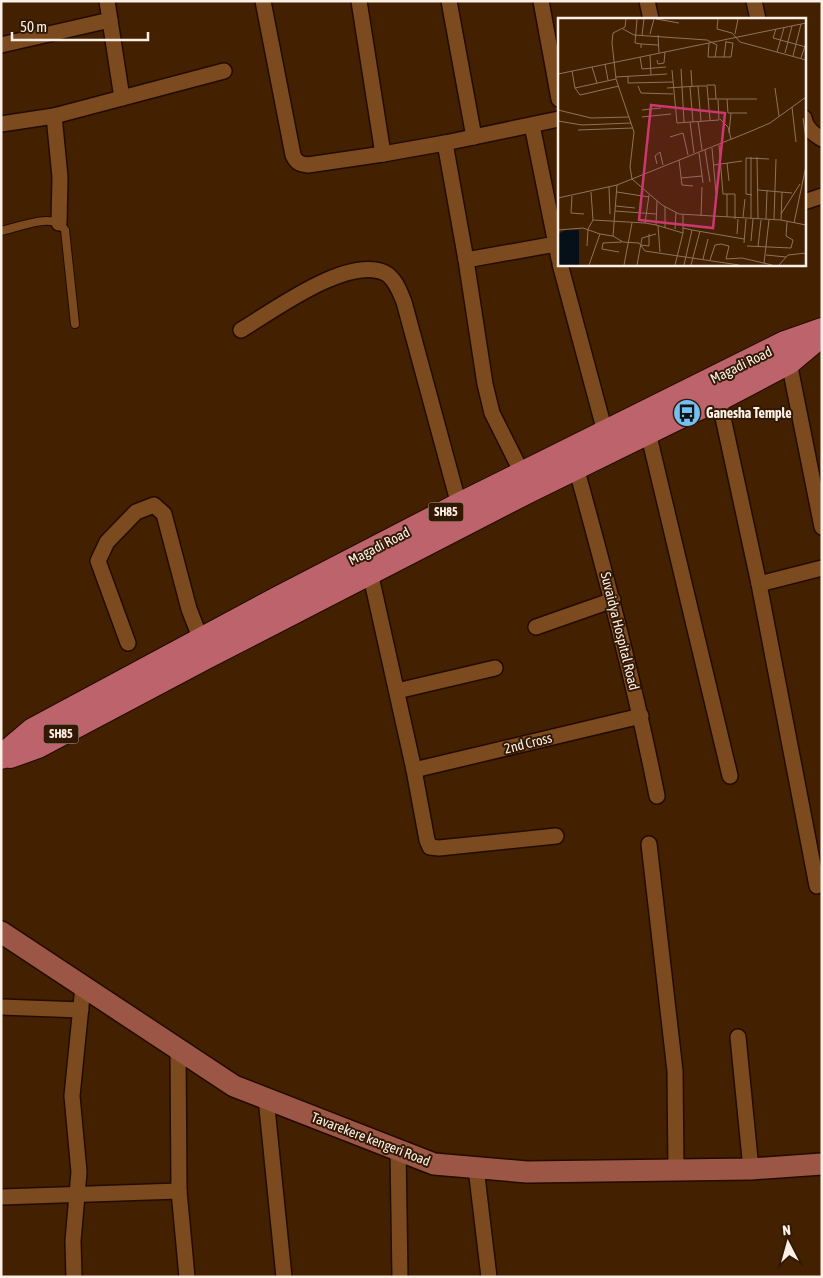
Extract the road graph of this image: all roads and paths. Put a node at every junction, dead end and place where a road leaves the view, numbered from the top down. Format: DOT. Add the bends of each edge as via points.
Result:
graph roads {
  1 [pos="263,1"];
  2 [pos="359,1"];
  3 [pos="449,1"];
  4 [pos="541,1"];
  5 [pos="647,1"];
  6 [pos="754,1"];
  7 [pos="109,2"];
  8 [pos="651,18"];
  9 [pos="758,18"];
  10 [pos="110,20"];
  11 [pos="1,45"];
  12 [pos="224,71"];
  13 [pos="558,94"];
  14 [pos="122,98"];
  15 [pos="54,116"];
  16 [pos="558,118"];
  17 [pos="1,124"];
  18 [pos="532,125"];
  19 [pos="806,125"];
  20 [pos="474,137"];
  21 [pos="822,139"];
  22 [pos="445,143"];
  23 [pos="383,154"];
  24 [pos="822,196"];
  25 [pos="806,201"];
  26 [pos="59,223"];
  27 [pos="1,231"];
  28 [pos="558,251"];
  29 [pos="466,260"];
  30 [pos="560,265"];
  31 [pos="75,324"];
  32 [pos="241,330"];
  33 [pos="822,330"];
  34 [pos="822,334"];
  35 [pos="789,362"];
  36 [pos="719,399"];
  37 [pos="605,432"];
  38 [pos="648,432"];
  39 [pos="576,467"];
  40 [pos="522,474"];
  41 [pos="459,505"];
  42 [pos="822,527"];
  43 [pos="822,568"];
  44 [pos="370,572"];
  45 [pos="759,584"];
  46 [pos="613,600"];
  47 [pos="536,627"];
  48 [pos="201,640"];
  49 [pos="128,643"];
  50 [pos="495,668"];
  51 [pos="398,691"];
  52 [pos="115,696"];
  53 [pos="641,716"];
  54 [pos="1,758"];
  55 [pos="414,770"];
  56 [pos="730,776"];
  57 [pos="657,796"];
  58 [pos="556,836"];
  59 [pos="649,844"];
  60 [pos="817,886"];
  61 [pos="1,932"];
  62 [pos="83,986"];
  63 [pos="1,1007"];
  64 [pos="81,1010"];
  65 [pos="738,1037"];
  66 [pos="178,1048"];
  67 [pos="266,1098"];
  68 [pos="398,1150"];
  69 [pos="822,1164"];
  70 [pos="476,1168"];
  71 [pos="751,1169"];
  72 [pos="676,1170"];
  73 [pos="179,1191"];
  74 [pos="77,1193"];
  75 [pos="1,1197"];
  76 [pos="74,1277"];
  77 [pos="187,1277"];
  78 [pos="284,1277"];
  79 [pos="400,1277"];
  80 [pos="489,1277"];
  1 -- 23 [label="street" via="295,161 308,165"];
  2 -- 23 [label="street"];
  3 -- 20 [label="street"];
  4 -- 13 [label="street"];
  5 -- 8 [label="street"];
  6 -- 9 [label="street"];
  7 -- 10 [label="street"];
  10 -- 11 [label="street"];
  10 -- 14 [label="street"];
  12 -- 14 [label="street"];
  14 -- 15 [label="street"];
  15 -- 17 [label="street"];
  15 -- 26 [label="street" via="60,177"];
  16 -- 18 [label="street"];
  18 -- 20 [label="street"];
  18 -- 28 [label="street"];
  19 -- 21 [label="street"];
  20 -- 22 [label="street"];
  22 -- 23 [label="street"];
  22 -- 29 [label="street"];
  24 -- 25 [label="street"];
  26 -- 27 [label="lane" via="39,222"];
  26 -- 31 [label="lane" via="65,230 67,241"];
  28 -- 29 [label="street"];
  29 -- 40 [label="street" via="492,413"];
  30 -- 37 [label="street"];
  32 -- 41 [label="street" via="321,282 346,272 367,269 386,274 397,286 404,302"];
  33 -- 37 [label="main road, Magadi Road / SH85" via="785,343"];
  34 -- 35 [label="main road, Magadi Road / SH85"];
  35 -- 36 [label="main road, Magadi Road / SH85"];
  35 -- 42 [label="street"];
  36 -- 38 [label="main road, Magadi Road / SH85"];
  36 -- 45 [label="street"];
  37 -- 40 [label="main road, Magadi Road / SH85"];
  38 -- 39 [label="main road, Magadi Road / SH85"];
  38 -- 56 [label="street"];
  39 -- 44 [label="main road, Magadi Road / SH85"];
  39 -- 46 [label="street, Suvaidya Hospital Road"];
  40 -- 41 [label="main road, Magadi Road / SH85"];
  41 -- 48 [label="main road, Magadi Road / SH85"];
  43 -- 45 [label="street"];
  44 -- 51 [label="street"];
  44 -- 52 [label="main road, Magadi Road / SH85" via="206,657"];
  45 -- 60 [label="street"];
  46 -- 47 [label="street"];
  46 -- 53 [label="street, Suvaidya Hospital Road"];
  48 -- 49 [label="street" via="189,609 164,514 154,505 136,512 107,542 98,561"];
  48 -- 52 [label="main road, Magadi Road / SH85"];
  50 -- 51 [label="street"];
  51 -- 55 [label="street"];
  52 -- 54 [label="main road, Magadi Road / SH85" via="38,746"];
  53 -- 55 [label="street, 2nd Cross"];
  53 -- 57 [label="street, Suvaidya Hospital Road"];
  55 -- 58 [label="street" via="430,847"];
  59 -- 72 [label="street" via="676,1071"];
  61 -- 62 [label="main road, Tavarekere kengeri Road"];
  62 -- 64 [label="street"];
  62 -- 66 [label="main road, Tavarekere kengeri Road"];
  63 -- 64 [label="street"];
  64 -- 74 [label="street" via="72,1096 79,1172"];
  65 -- 71 [label="street"];
  66 -- 67 [label="main road, Tavarekere kengeri Road" via="234,1086"];
  66 -- 73 [label="street"];
  67 -- 68 [label="main road, Tavarekere kengeri Road"];
  67 -- 78 [label="street"];
  68 -- 70 [label="main road, Tavarekere kengeri Road" via="434,1164"];
  68 -- 79 [label="street"];
  69 -- 71 [label="main road, Tavarekere kengeri Road"];
  70 -- 72 [label="main road, Tavarekere kengeri Road" via="527,1172"];
  70 -- 80 [label="street"];
  71 -- 72 [label="main road, Tavarekere kengeri Road"];
  73 -- 74 [label="street"];
  73 -- 77 [label="street"];
  74 -- 75 [label="street"];
  74 -- 76 [label="street"];
}
